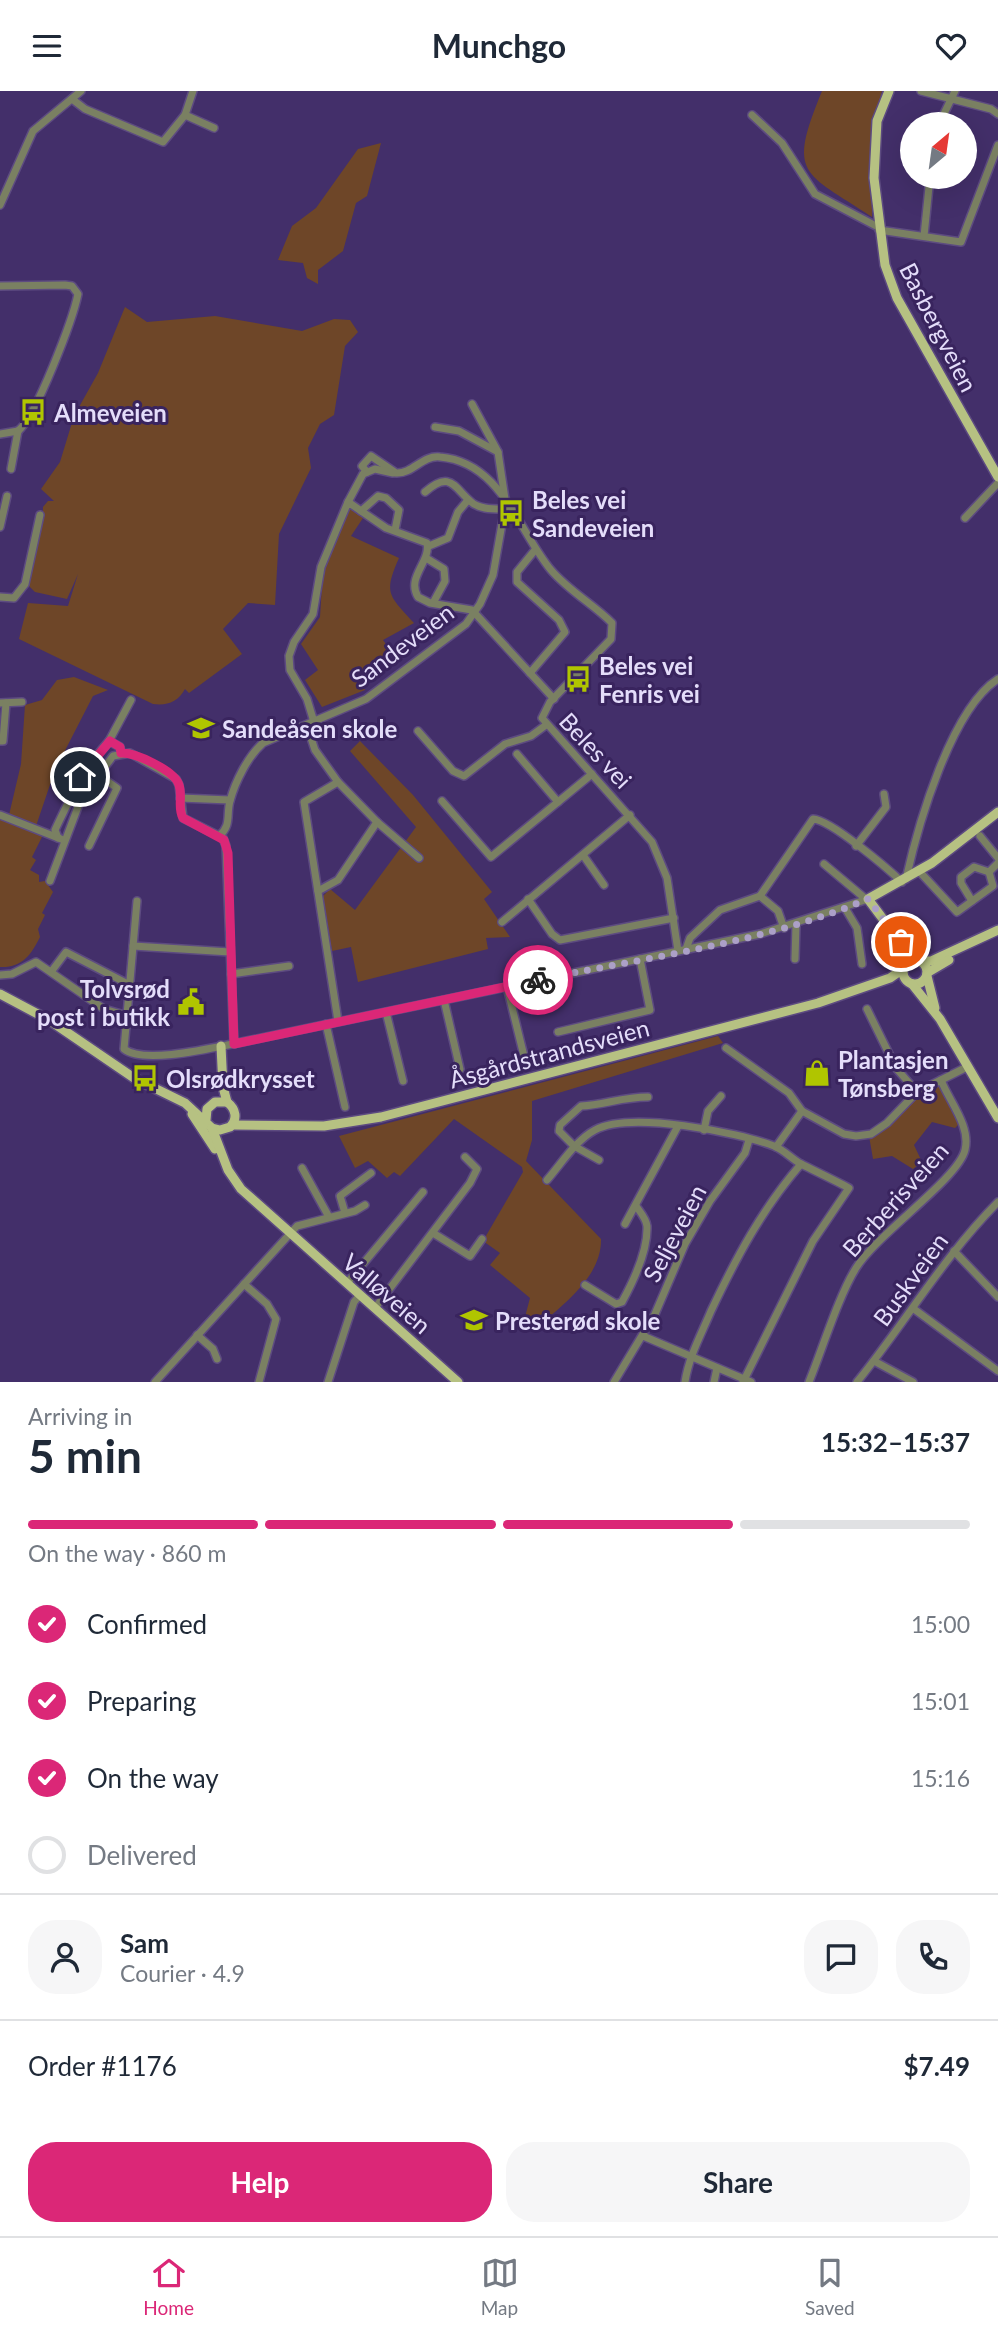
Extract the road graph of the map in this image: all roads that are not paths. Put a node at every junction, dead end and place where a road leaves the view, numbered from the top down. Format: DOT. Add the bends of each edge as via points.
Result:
graph roads {
  1 [pos="81,91"];
  2 [pos="194,91"];
  3 [pos="889,91"];
  4 [pos="921,91"];
  5 [pos="953,95"];
  6 [pos="72,99"];
  7 [pos="945,112"];
  8 [pos="998,114"];
  9 [pos="185,115"];
  10 [pos="752,115"];
  11 [pos="214,128"];
  12 [pos="998,145"];
  13 [pos="929,189"];
  14 [pos="0,205"];
  15 [pos="879,229"];
  16 [pos="924,236"];
  17 [pos="0,286"];
  18 [pos="472,404"];
  19 [pos="435,426"];
  20 [pos="18,431"];
  21 [pos="0,433"];
  22 [pos="498,452"];
  23 [pos="11,469"];
  24 [pos="367,472"];
  25 [pos="393,473"];
  26 [pos="998,477"];
  27 [pos="998,483"];
  28 [pos="425,492"];
  29 [pos="7,496"];
  30 [pos="468,500"];
  31 [pos="349,503"];
  32 [pos="505,503"];
  33 [pos="361,511"];
  34 [pos="40,515"];
  35 [pos="965,518"];
  36 [pos="0,527"];
  37 [pos="395,530"];
  38 [pos="429,546"];
  39 [pos="535,550"];
  40 [pos="426,558"];
  41 [pos="0,597"];
  42 [pos="433,603"];
  43 [pos="475,613"];
  44 [pos="530,673"];
  45 [pos="998,679"];
  46 [pos="554,699"];
  47 [pos="131,700"];
  48 [pos="22,702"];
  49 [pos="3,703"];
  50 [pos="314,722"];
  51 [pos="546,725"];
  52 [pos="307,726"];
  53 [pos="418,731"];
  54 [pos="0,741"];
  55 [pos="109,741"];
  56 [pos="121,753"];
  57 [pos="517,754"];
  58 [pos="97,774"];
  59 [pos="592,774"];
  60 [pos="338,782"];
  61 [pos="884,793"];
  62 [pos="180,798"];
  63 [pos="230,800"];
  64 [pos="442,801"];
  65 [pos="558,802"];
  66 [pos="998,813"];
  67 [pos="0,815"];
  68 [pos="630,815"];
  69 [pos="377,822"];
  70 [pos="219,836"];
  71 [pos="979,836"];
  72 [pos="62,839"];
  73 [pos="89,846"];
  74 [pos="856,846"];
  75 [pos="583,855"];
  76 [pos="419,858"];
  77 [pos="998,861"];
  78 [pos="824,864"];
  79 [pos="919,871"];
  80 [pos="989,872"];
  81 [pos="50,881"];
  82 [pos="904,881"];
  83 [pos="604,884"];
  84 [pos="318,891"];
  85 [pos="760,897"];
  86 [pos="528,899"];
  87 [pos="867,899"];
  88 [pos="137,901"];
  89 [pos="972,901"];
  90 [pos="845,908"];
  91 [pos="674,918"];
  92 [pos="502,922"];
  93 [pos="796,925"];
  94 [pos="784,928"];
  95 [pos="889,928"];
  96 [pos="998,932"];
  97 [pos="134,946"];
  98 [pos="682,950"];
  99 [pos="230,952"];
  100 [pos="795,958"];
  101 [pos="640,959"];
  102 [pos="919,960"];
  103 [pos="862,964"];
  104 [pos="289,966"];
  105 [pos="904,968"];
  106 [pos="51,972"];
  107 [pos="231,974"];
  108 [pos="0,975"];
  109 [pos="927,975"];
  110 [pos="911,983"];
  111 [pos="130,985"];
  112 [pos="507,987"];
  113 [pos="0,995"];
  114 [pos="836,998"];
  115 [pos="444,1000"];
  116 [pos="867,1009"];
  117 [pos="386,1012"];
  118 [pos="128,1017"];
  119 [pos="940,1019"];
  120 [pos="338,1021"];
  121 [pos="326,1024"];
  122 [pos="558,1032"];
  123 [pos="234,1044"];
  124 [pos="221,1046"];
  125 [pos="726,1048"];
  126 [pos="524,1056"];
  127 [pos="967,1067"];
  128 [pos="460,1069"];
  129 [pos="941,1080"];
  130 [pos="403,1081"];
  131 [pos="917,1092"];
  132 [pos="721,1095"];
  133 [pos="173,1097"];
  134 [pos="648,1097"];
  135 [pos="227,1102"];
  136 [pos="185,1103"];
  137 [pos="213,1103"];
  138 [pos="345,1107"];
  139 [pos="802,1111"];
  140 [pos="235,1112"];
  141 [pos="998,1118"];
  142 [pos="209,1124"];
  143 [pos="269,1125"];
  144 [pos="678,1126"];
  145 [pos="230,1127"];
  146 [pos="704,1130"];
  147 [pos="749,1140"];
  148 [pos="574,1146"];
  149 [pos="776,1147"];
  150 [pos="465,1157"];
  151 [pos="599,1160"];
  152 [pos="801,1164"];
  153 [pos="226,1166"];
  154 [pos="302,1168"];
  155 [pos="371,1173"];
  156 [pos="547,1180"];
  157 [pos="423,1192"];
  158 [pos="998,1202"];
  159 [pos="365,1205"];
  160 [pos="636,1206"];
  161 [pos="345,1213"];
  162 [pos="329,1217"];
  163 [pos="625,1224"];
  164 [pos="290,1233"];
  165 [pos="433,1233"];
  166 [pos="482,1239"];
  167 [pos="954,1251"];
  168 [pos="347,1283"];
  169 [pos="244,1284"];
  170 [pos="584,1285"];
  171 [pos="360,1295"];
  172 [pos="998,1297"];
  173 [pos="375,1308"];
  174 [pos="914,1309"];
  175 [pos="197,1335"];
  176 [pos="643,1336"];
  177 [pos="690,1356"];
  178 [pos="217,1359"];
  179 [pos="874,1361"];
  180 [pos="717,1368"];
  181 [pos="998,1371"];
  182 [pos="746,1381"];
  183 [pos="155,1382"];
  184 [pos="259,1382"];
  185 [pos="328,1382"];
  186 [pos="458,1382"];
  187 [pos="614,1382"];
  188 [pos="685,1382"];
  189 [pos="714,1382"];
  190 [pos="809,1382"];
  191 [pos="856,1382"];
  192 [pos="913,1382"];
  1 -- 6 [label="street"];
  2 -- 9 [label="street"];
  3 -- 15 [label="main road, Basbergveien" via="876,132"];
  4 -- 5 [label="street"];
  5 -- 7 [label="street"];
  5 -- 8 [label="street"];
  6 -- 9 [label="street" via="163,142"];
  6 -- 14 [label="street" via="33,131"];
  9 -- 11 [label="street"];
  10 -- 15 [label="street" via="782,143 815,194"];
  12 -- 16 [label="street" via="964,239 960,243"];
  13 -- 16 [label="street"];
  15 -- 16 [label="street"];
  15 -- 26 [label="main road, Basbergveien" via="897,298"];
  17 -- 20 [label="street" via="65,285 77,291 61,345"];
  18 -- 22 [label="street, Sandeveien"];
  19 -- 22 [label="street" via="459,431"];
  20 -- 21 [label="street"];
  20 -- 23 [label="street"];
  22 -- 32 [label="street, Sandeveien"];
  24 -- 25 [label="street, Beles vei"];
  24 -- 25 [label="street" via="362,466 371,456"];
  24 -- 31 [label="street"];
  25 -- 32 [label="street, Beles vei" via="407,472 434,457 452,459 479,470"];
  27 -- 35 [label="street"];
  28 -- 30 [label="street" via="437,483 449,483 463,490"];
  29 -- 36 [label="street"];
  30 -- 32 [label="street" via="487,509"];
  30 -- 38 [label="street" via="458,512 449,538"];
  31 -- 33 [label="street"];
  31 -- 50 [label="street" via="321,567 313,614 289,656 290,670"];
  32 -- 39 [label="street, Beles vei"];
  32 -- 43 [label="street, Sandeveien" via="495,565"];
  33 -- 37 [label="street"];
  33 -- 37 [label="street" via="378,496 386,498 399,510"];
  34 -- 41 [label="street" via="23,589 18,596"];
  37 -- 38 [label="street"];
  38 -- 40 [label="street"];
  39 -- 44 [label="street" via="519,568 517,582 559,620 565,632"];
  39 -- 46 [label="street, Beles vei" via="559,579 614,627 609,642"];
  40 -- 42 [label="street" via="444,569 445,575"];
  40 -- 42 [label="street" via="414,587 420,599"];
  42 -- 43 [label="street" via="465,607"];
  43 -- 44 [label="street"];
  43 -- 50 [label="street, Sandeveien" via="458,631 366,699"];
  44 -- 46 [label="street"];
  45 -- 82 [label="street" via="979,694 956,731"];
  46 -- 51 [label="street, Beles vei" via="542,713"];
  47 -- 55 [label="street"];
  48 -- 49 [label="street"];
  49 -- 54 [label="street"];
  50 -- 52 [label="street, Sandeveien"];
  51 -- 53 [label="street" via="531,736 505,744 464,776 453,771"];
  51 -- 59 [label="street, Beles vei"];
  52 -- 60 [label="street" via="315,750"];
  52 -- 63 [label="street, Sandeveien" via="258,748"];
  55 -- 56 [label="street" via="120,747"];
  55 -- 72 [label="street" via="71,794 55,830"];
  56 -- 58 [label="street"];
  56 -- 62 [label="street" via="145,759 172,775 180,785"];
  57 -- 65 [label="street"];
  58 -- 72 [label="street"];
  58 -- 73 [label="street" via="117,788"];
  59 -- 65 [label="street"];
  59 -- 68 [label="street, Beles vei"];
  60 -- 69 [label="street"];
  60 -- 84 [label="street" via="310,797 303,807"];
  61 -- 74 [label="street" via="886,807"];
  62 -- 63 [label="street"];
  62 -- 70 [label="street" via="183,818"];
  63 -- 70 [label="street, Sandeveien" via="229,822"];
  64 -- 65 [label="street" via="491,857"];
  66 -- 79 [label="main road"];
  67 -- 72 [label="street"];
  68 -- 75 [label="street"];
  68 -- 91 [label="street, Beles vei" via="661,859"];
  69 -- 76 [label="street"];
  69 -- 84 [label="street" via="338,880"];
  70 -- 99 [label="street" via="228,853"];
  71 -- 77 [label="street"];
  72 -- 81 [label="street"];
  74 -- 82 [label="street"];
  74 -- 85 [label="street" via="813,819"];
  75 -- 83 [label="street"];
  75 -- 86 [label="street"];
  77 -- 80 [label="street"];
  78 -- 87 [label="street"];
  79 -- 82 [label="main road"];
  79 -- 89 [label="street" via="954,911"];
  80 -- 89 [label="street" via="994,884"];
  80 -- 89 [label="street" via="974,867 961,877"];
  82 -- 87 [label="main road"];
  84 -- 120 [label="street"];
  85 -- 94 [label="street" via="778,911"];
  85 -- 98 [label="street" via="720,910"];
  86 -- 91 [label="street" via="559,940"];
  86 -- 92 [label="street"];
  87 -- 90 [label="street"];
  87 -- 95 [label="main road"];
  88 -- 97 [label="street"];
  90 -- 93 [label="street"];
  90 -- 103 [label="street" via="857,928"];
  91 -- 98 [label="street, Beles vei"];
  93 -- 94 [label="street"];
  93 -- 100 [label="street"];
  94 -- 98 [label="street"];
  95 -- 102 [label="main road"];
  95 -- 105 [label="main road"];
  96 -- 102 [label="main road, Åsgårdstrandsveien" via="931,961"];
  96 -- 109 [label="main road, Åsgårdstrandsveien"];
  97 -- 99 [label="street"];
  97 -- 111 [label="street"];
  98 -- 101 [label="street"];
  99 -- 107 [label="street"];
  101 -- 112 [label="street"];
  101 -- 122 [label="street" via="650,1010"];
  102 -- 105 [label="main road, Åsgårdstrandsveien" via="909,961"];
  102 -- 109 [label="main road"];
  104 -- 107 [label="street"];
  105 -- 110 [label="main road"];
  105 -- 114 [label="main road, Åsgårdstrandsveien"];
  106 -- 108 [label="street" via="34,962"];
  106 -- 111 [label="street" via="66,952"];
  106 -- 118 [label="street" via="104,1009"];
  107 -- 123 [label="street"];
  109 -- 110 [label="main road, Åsgårdstrandsveien" via="919,983"];
  109 -- 119 [label="main road"];
  110 -- 114 [label="main road, Åsgårdstrandsveien"];
  110 -- 119 [label="main road"];
  111 -- 118 [label="street"];
  112 -- 115 [label="street"];
  112 -- 126 [label="street"];
  113 -- 133 [label="main road" via="42,1015 117,1068"];
  114 -- 143 [label="main road, Åsgårdstrandsveien" via="382,1117 324,1126"];
  115 -- 117 [label="street"];
  115 -- 128 [label="street"];
  116 -- 131 [label="street" via="889,1057"];
  117 -- 120 [label="street"];
  117 -- 130 [label="street"];
  118 -- 124 [label="street" via="124,1049 130,1053 166,1055"];
  119 -- 127 [label="main road"];
  120 -- 121 [label="street"];
  121 -- 123 [label="street"];
  121 -- 138 [label="street"];
  123 -- 124 [label="street"];
  124 -- 135 [label="main road"];
  124 -- 137 [label="main road"];
  125 -- 139 [label="street" via="789,1093"];
  127 -- 129 [label="street"];
  127 -- 141 [label="main road"];
  129 -- 131 [label="street"];
  129 -- 190 [label="street, Berberisveien" via="964,1129 964,1154 855,1269"];
  131 -- 139 [label="street" via="887,1123 862,1136 844,1134"];
  132 -- 146 [label="street" via="708,1111"];
  133 -- 136 [label="main road"];
  133 -- 153 [label="main road" via="197,1119"];
  134 -- 148 [label="street" via="581,1106 559,1126"];
  135 -- 137 [label="main road"];
  135 -- 140 [label="main road"];
  136 -- 137 [label="main road"];
  136 -- 142 [label="main road"];
  137 -- 142 [label="main road"];
  139 -- 149 [label="street"];
  140 -- 143 [label="main road, Åsgårdstrandsveien"];
  140 -- 145 [label="main road"];
  142 -- 145 [label="main road, Åsgårdstrandsveien"];
  142 -- 153 [label="main road, Valløveien"];
  143 -- 145 [label="main road, Åsgårdstrandsveien"];
  144 -- 146 [label="street"];
  144 -- 148 [label="street" via="615,1123"];
  144 -- 160 [label="street"];
  145 -- 153 [label="main road" via="223,1142"];
  146 -- 147 [label="street"];
  147 -- 149 [label="street"];
  147 -- 176 [label="street, Seljeveien" via="685,1244"];
  148 -- 151 [label="street"];
  148 -- 156 [label="street"];
  149 -- 152 [label="street"];
  150 -- 165 [label="street" via="477,1172"];
  152 -- 177 [label="street" via="746,1240"];
  152 -- 182 [label="street" via="849,1188 813,1241"];
  153 -- 164 [label="main road, Valløveien" via="242,1189"];
  154 -- 162 [label="street"];
  155 -- 161 [label="street, Valløveien" via="340,1196"];
  157 -- 168 [label="street"];
  158 -- 167 [label="street, Buskveien"];
  159 -- 161 [label="street, Valløveien"];
  160 -- 163 [label="street"];
  160 -- 170 [label="street" via="647,1225 622,1302 616,1304"];
  161 -- 162 [label="street, Valløveien"];
  162 -- 164 [label="street, Valløveien" via="297,1226"];
  164 -- 168 [label="main road, Valløveien"];
  164 -- 169 [label="street"];
  165 -- 166 [label="street" via="470,1256"];
  165 -- 173 [label="street"];
  167 -- 172 [label="street"];
  167 -- 174 [label="street, Buskveien"];
  168 -- 171 [label="main road, Valløveien"];
  169 -- 175 [label="street"];
  169 -- 184 [label="street" via="276,1319"];
  171 -- 173 [label="main road, Valløveien"];
  171 -- 185 [label="street"];
  173 -- 186 [label="main road, Valløveien"];
  174 -- 179 [label="street, Buskveien"];
  174 -- 181 [label="street"];
  175 -- 178 [label="street"];
  175 -- 183 [label="street"];
  176 -- 177 [label="street"];
  176 -- 187 [label="street, Seljeveien"];
  177 -- 180 [label="street"];
  177 -- 188 [label="street"];
  179 -- 191 [label="street, Buskveien"];
  179 -- 192 [label="street"];
  180 -- 182 [label="street"];
  180 -- 189 [label="street"];
}
